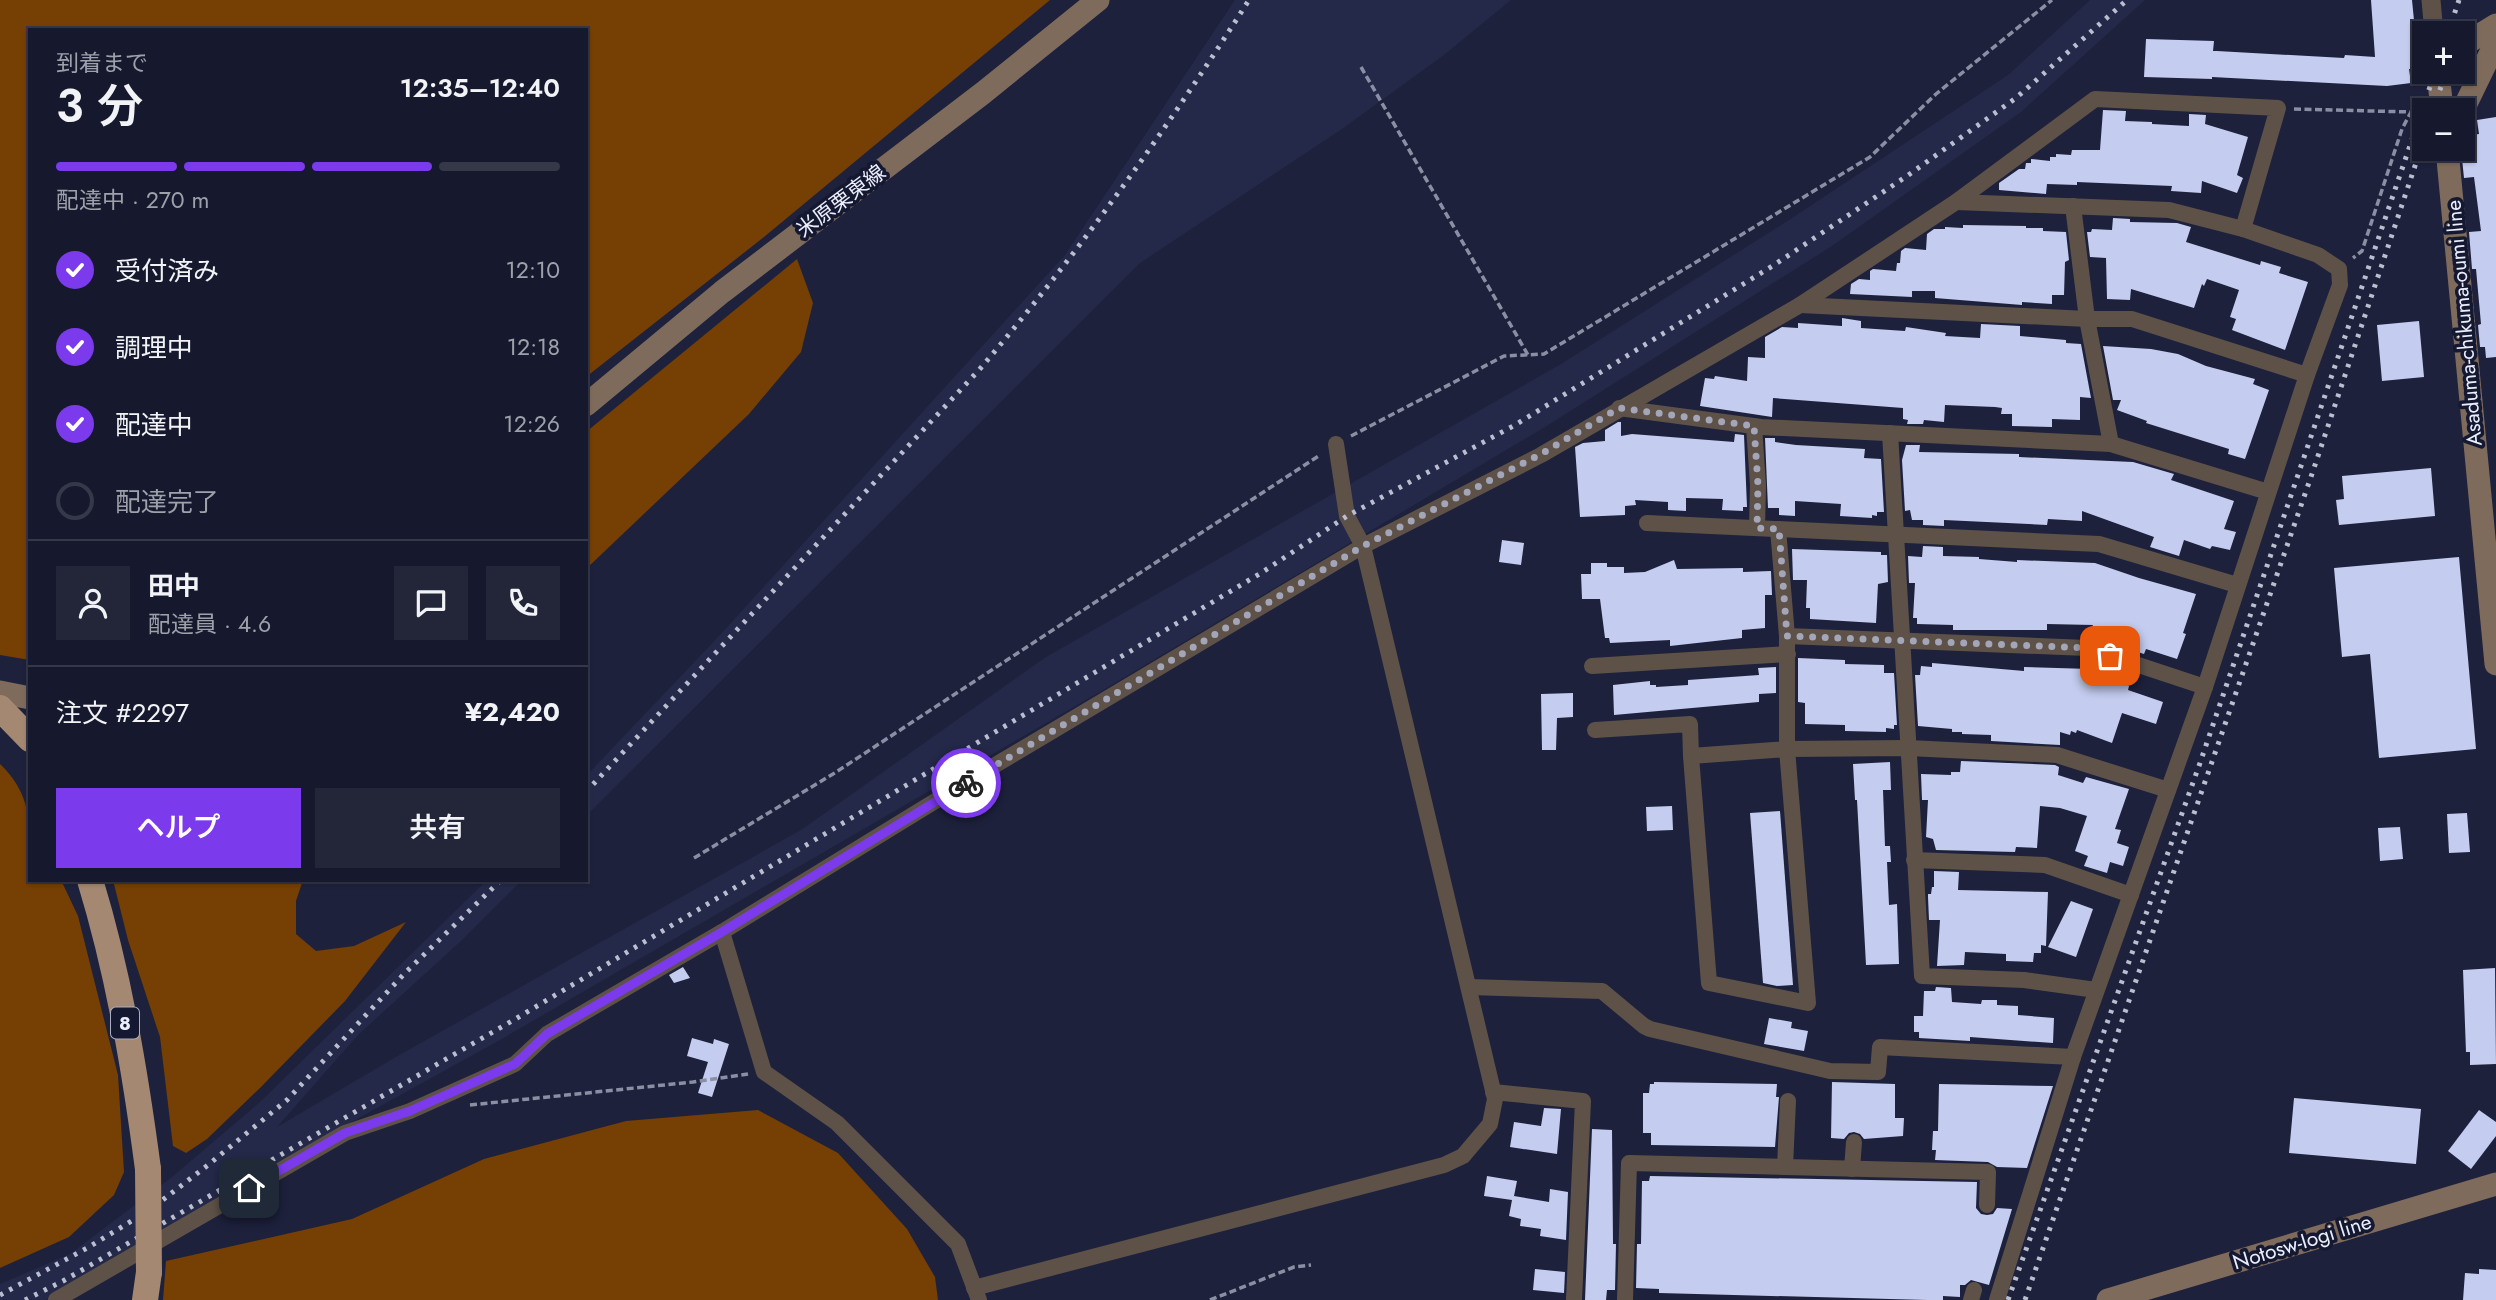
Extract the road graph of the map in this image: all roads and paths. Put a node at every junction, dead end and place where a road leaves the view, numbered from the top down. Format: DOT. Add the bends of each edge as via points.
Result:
graph roads {
  1 [pos="1098,0"];
  2 [pos="2052,0"];
  3 [pos="2431,0"];
  4 [pos="2433,21"];
  5 [pos="2496,25"];
  6 [pos="2475,38"];
  7 [pos="2496,42"];
  8 [pos="1361,67"];
  9 [pos="2469,98"];
  10 [pos="2278,108"];
  11 [pos="2447,161"];
  12 [pos="1956,202"];
  13 [pos="2073,206"];
  14 [pos="2243,229"];
  15 [pos="2339,269"];
  16 [pos="1800,305"];
  17 [pos="2087,320"];
  18 [pos="1528,355"];
  19 [pos="2307,375"];
  20 [pos="588,402"];
  21 [pos="1619,408"];
  22 [pos="1754,426"];
  23 [pos="1891,433"];
  24 [pos="1336,444"];
  25 [pos="2111,444"];
  26 [pos="2268,492"];
  27 [pos="1647,523"];
  28 [pos="1757,528"];
  29 [pos="1779,529"];
  30 [pos="1895,535"];
  31 [pos="1363,546"];
  32 [pos="2237,585"];
  33 [pos="1787,636"];
  34 [pos="1902,642"];
  35 [pos="1788,654"];
  36 [pos="2496,664"];
  37 [pos="1592,666"];
  38 [pos="2205,687"];
  39 [pos="0,692"];
  40 [pos="28,698"];
  41 [pos="0,708"];
  42 [pos="1595,730"];
  43 [pos="27,736"];
  44 [pos="1908,748"];
  45 [pos="1787,749"];
  46 [pos="1691,757"];
  47 [pos="2168,790"];
  48 [pos="694,858"];
  49 [pos="1914,860"];
  50 [pos="91,882"];
  51 [pos="2131,895"];
  52 [pos="722,932"];
  53 [pos="1469,986"];
  54 [pos="2096,990"];
  55 [pos="2073,1057"];
  56 [pos="764,1072"];
  57 [pos="1493,1092"];
  58 [pos="1788,1101"];
  59 [pos="464,1105"];
  60 [pos="1854,1142"];
  61 [pos="1785,1167"];
  62 [pos="1852,1169"];
  63 [pos="2496,1184"];
  64 [pos="1987,1205"];
  65 [pos="1311,1265"];
  66 [pos="977,1294"];
  67 [pos="56,1300"];
  68 [pos="145,1300"];
  69 [pos="1210,1300"];
  70 [pos="1574,1300"];
  71 [pos="1625,1300"];
  72 [pos="1997,1300"];
  73 [pos="2108,1300"];
  1 -- 20 [label="main road, 米原栗東線" via="722,292"];
  2 -- 18 [label="path" via="1936,94 1870,157 1544,354"];
  3 -- 4 [label="street"];
  5 -- 6 [label="main road"];
  7 -- 9 [label="main road"];
  8 -- 18 [label="path"];
  10 -- 12 [label="street" via="2095,99"];
  10 -- 14 [label="street"];
  10 -- 15 [label="path" via="2411,112 2362,251"];
  11 -- 36 [label="main road, Asaduma-chikuma-oumi line"];
  12 -- 13 [label="street"];
  12 -- 16 [label="street"];
  13 -- 14 [label="street" via="2169,210"];
  13 -- 17 [label="street"];
  14 -- 15 [label="street" via="2318,255"];
  15 -- 19 [label="street" via="2340,285"];
  16 -- 17 [label="street"];
  16 -- 21 [label="street"];
  17 -- 19 [label="street" via="2132,319"];
  17 -- 25 [label="street"];
  18 -- 24 [label="path" via="1504,356"];
  19 -- 26 [label="street"];
  21 -- 22 [label="street"];
  21 -- 31 [label="street"];
  22 -- 23 [label="street"];
  22 -- 28 [label="street"];
  23 -- 25 [label="street"];
  23 -- 30 [label="street"];
  24 -- 31 [label="street" via="1347,516"];
  24 -- 48 [label="path" via="833,774"];
  25 -- 26 [label="street"];
  26 -- 32 [label="street"];
  27 -- 28 [label="street"];
  28 -- 29 [label="street"];
  29 -- 30 [label="street"];
  29 -- 33 [label="street"];
  30 -- 32 [label="street" via="2099,544"];
  30 -- 34 [label="street"];
  31 -- 52 [label="street"];
  31 -- 53 [label="street"];
  32 -- 38 [label="street"];
  33 -- 34 [label="street"];
  33 -- 35 [label="street"];
  34 -- 38 [label="street" via="2087,648"];
  34 -- 44 [label="street"];
  35 -- 37 [label="street"];
  35 -- 45 [label="street"];
  38 -- 47 [label="street"];
  39 -- 40 [label="main road"];
  41 -- 43 [label="highway"];
  42 -- 46 [label="street" via="1690,724"];
  44 -- 45 [label="street"];
  44 -- 47 [label="street" via="2057,755"];
  44 -- 49 [label="street"];
  45 -- 46 [label="street"];
  45 -- 46 [label="street" via="1808,1003 1709,984"];
  47 -- 51 [label="street"];
  49 -- 51 [label="street" via="2045,865"];
  49 -- 54 [label="street" via="1922,976 2024,980"];
  50 -- 68 [label="highway, 8, bridge" via="119,990 148,1168"];
  51 -- 54 [label="street"];
  52 -- 56 [label="street"];
  52 -- 67 [label="street" via="547,1034 515,1064 410,1111 345,1133"];
  53 -- 55 [label="street" via="1602,991 1650,1029 1829,1071 1878,1072 1880,1046"];
  53 -- 57 [label="street"];
  54 -- 55 [label="street"];
  55 -- 72 [label="street"];
  56 -- 59 [label="path"];
  56 -- 66 [label="street" via="837,1123 958,1244"];
  57 -- 66 [label="street" via="1490,1124 1463,1156 1444,1165"];
  57 -- 70 [label="street" via="1583,1101"];
  58 -- 61 [label="street"];
  60 -- 62 [label="street"];
  61 -- 62 [label="street"];
  61 -- 71 [label="street" via="1629,1163"];
  62 -- 64 [label="street" via="1988,1172"];
  63 -- 73 [label="main road, Notosw-Iogi line"];
  65 -- 69 [label="path" via="1294,1267"];
}
